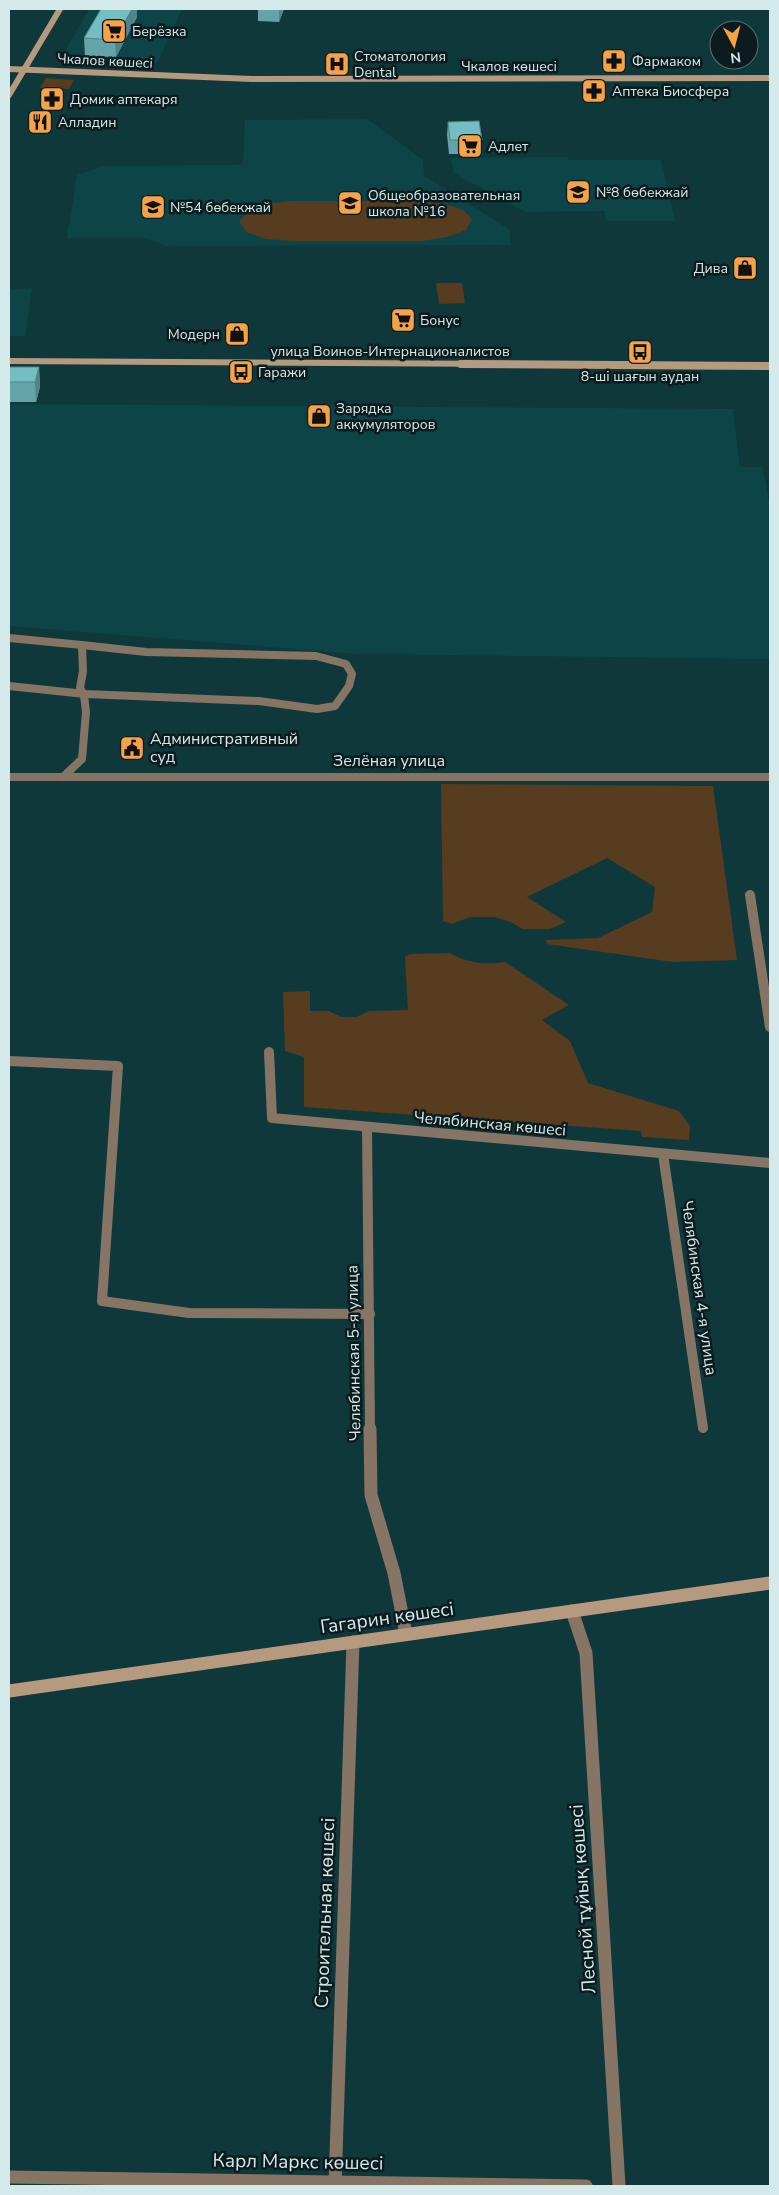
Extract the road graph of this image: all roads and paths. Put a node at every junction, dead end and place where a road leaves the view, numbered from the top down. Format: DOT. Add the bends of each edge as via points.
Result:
graph roads {
  1 [pos="60,9"];
  2 [pos="9,69"];
  3 [pos="23,70"];
  4 [pos="770,78"];
  5 [pos="9,95"];
  6 [pos="9,361"];
  7 [pos="770,366"];
  8 [pos="9,638"];
  9 [pos="82,645"];
  10 [pos="9,686"];
  11 [pos="85,694"];
  12 [pos="9,777"];
  13 [pos="63,777"];
  14 [pos="770,777"];
  15 [pos="750,895"];
  16 [pos="770,1027"];
  17 [pos="269,1052"];
  18 [pos="9,1061"];
  19 [pos="366,1128"];
  20 [pos="663,1154"];
  21 [pos="770,1163"];
  22 [pos="370,1314"];
  23 [pos="703,1428"];
  24 [pos="770,1583"];
  25 [pos="572,1611"];
  26 [pos="406,1634"];
  27 [pos="353,1642"];
  28 [pos="9,1691"];
  29 [pos="9,2178"];
  30 [pos="335,2184"];
  31 [pos="586,2186"];
  32 [pos="619,2186"];
  1 -- 3 [label="street"];
  2 -- 3 [label="street, Чкалов көшесі"];
  3 -- 4 [label="street, Чкалов көшесі" via="287,80"];
  3 -- 5 [label="street"];
  6 -- 7 [label="street, улица Воинов-Интернационалистов"];
  8 -- 9 [label="street"];
  9 -- 11 [label="street" via="80,688"];
  9 -- 11 [label="street" via="146,652 316,656 346,664 352,674 349,686 335,706 317,709 250,701"];
  10 -- 11 [label="street"];
  11 -- 13 [label="street" via="87,708 82,759"];
  12 -- 13 [label="street, Зелёная улица"];
  13 -- 14 [label="street, Зелёная улица"];
  15 -- 16 [label="street"];
  17 -- 19 [label="street, Челябинская көшесі" via="272,1118"];
  18 -- 22 [label="street" via="118,1066 102,1301 189,1313"];
  19 -- 20 [label="street, Челябинская көшесі"];
  19 -- 22 [label="street, Челябинская 5-я улица"];
  20 -- 21 [label="street, Челябинская көшесі"];
  20 -- 23 [label="street, Челябинская 4-я улица"];
  22 -- 26 [label="street, Челябинская 5-я улица" via="371,1495 394,1573"];
  24 -- 25 [label="street, Гагарин көшесі"];
  25 -- 26 [label="street, Гагарин көшесі"];
  25 -- 32 [label="street, Лесной тұйық көшесі" via="586,1653"];
  26 -- 27 [label="street, Гагарин көшесі"];
  27 -- 28 [label="street, Гагарин көшесі"];
  27 -- 30 [label="street, Строительная көшесі"];
  29 -- 30 [label="street, Карл Маркс көшесі"];
  30 -- 31 [label="street, Карл Маркс көшесі"];
}
